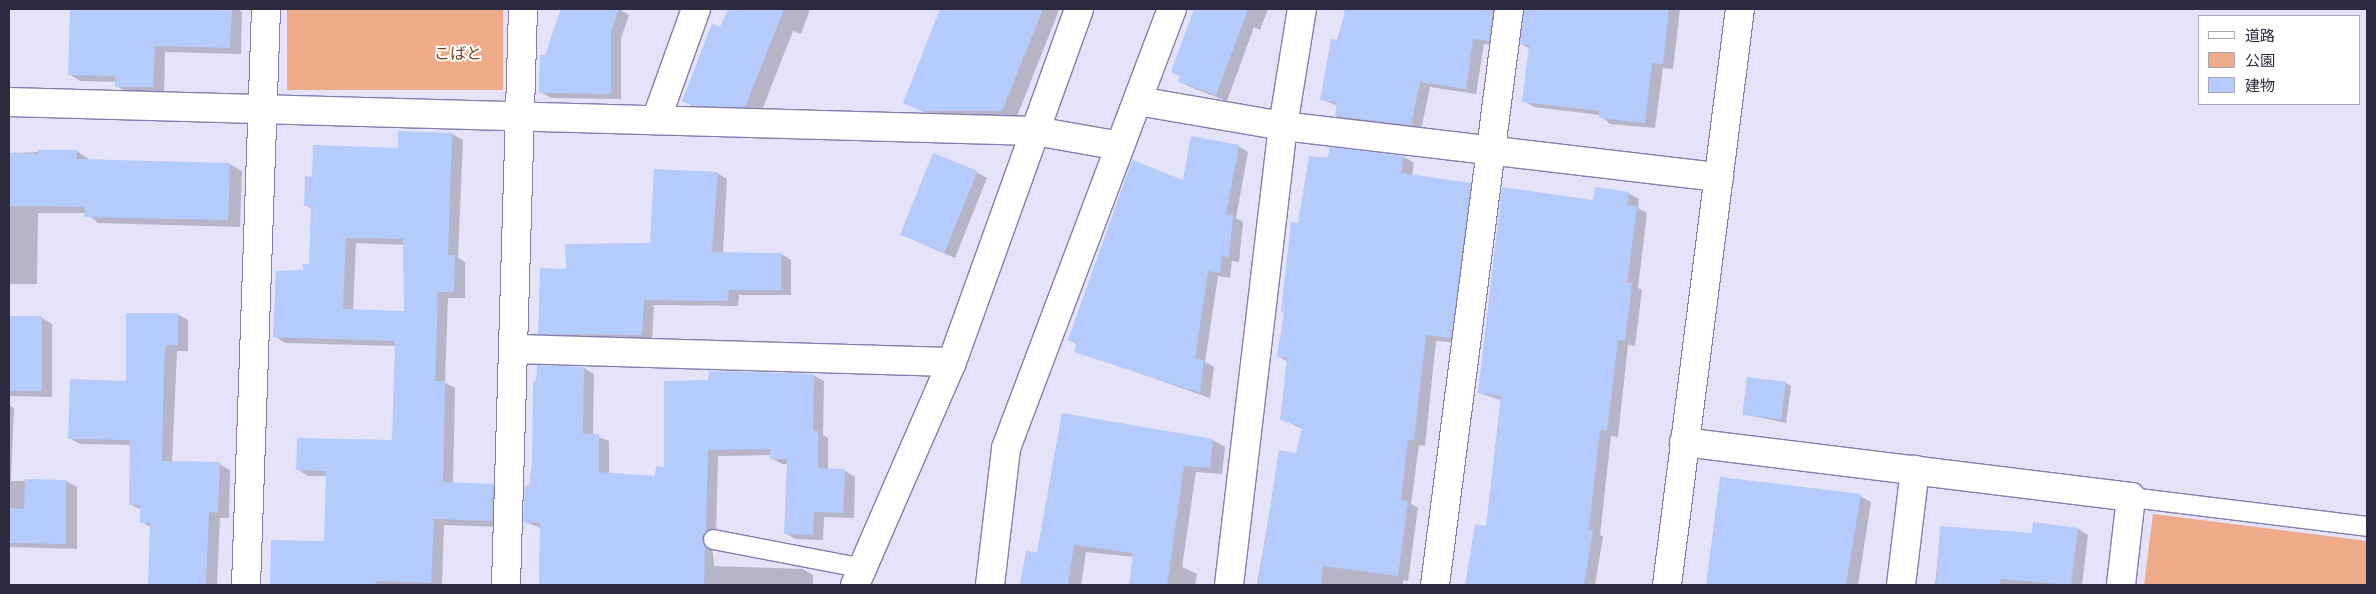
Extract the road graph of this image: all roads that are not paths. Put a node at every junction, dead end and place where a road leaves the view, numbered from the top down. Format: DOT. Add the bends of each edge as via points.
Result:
graph roads {
  1 [pos="266,9"];
  2 [pos="523,9"];
  3 [pos="696,9"];
  4 [pos="1079,9"];
  5 [pos="1172,9"];
  6 [pos="1302,9"];
  7 [pos="1509,9"];
  8 [pos="1740,9"];
  9 [pos="1138,101"];
  10 [pos="9,102"];
  11 [pos="264,108"];
  12 [pos="521,119"];
  13 [pos="656,120"];
  14 [pos="1283,126"];
  15 [pos="1034,131"];
  16 [pos="1120,146"];
  17 [pos="1492,150"];
  18 [pos="1718,177"];
  19 [pos="514,349"];
  20 [pos="952,362"];
  21 [pos="1684,442"];
  22 [pos="1915,470"];
  23 [pos="2131,497"];
  24 [pos="2367,526"];
  25 [pos="713,539"];
  26 [pos="859,577"];
  27 [pos="246,585"];
  28 [pos="506,585"];
  29 [pos="990,585"];
  30 [pos="1229,585"];
  31 [pos="1435,585"];
  32 [pos="1667,585"];
  33 [pos="1901,585"];
  34 [pos="2121,585"];
  1 -- 11 [label="street"];
  2 -- 12 [label="street"];
  3 -- 13 [label="street"];
  4 -- 15 [label="street"];
  5 -- 9 [label="street"];
  6 -- 14 [label="street"];
  7 -- 17 [label="street"];
  8 -- 18 [label="street"];
  9 -- 14 [label="street"];
  9 -- 16 [label="street"];
  10 -- 11 [label="street"];
  11 -- 12 [label="street"];
  11 -- 27 [label="street"];
  12 -- 13 [label="street"];
  12 -- 19 [label="street"];
  13 -- 15 [label="street"];
  14 -- 17 [label="street"];
  14 -- 30 [label="street"];
  15 -- 16 [label="street"];
  15 -- 20 [label="street"];
  16 -- 29 [label="street" via="1006,448"];
  17 -- 18 [label="street"];
  17 -- 31 [label="street"];
  18 -- 21 [label="street"];
  19 -- 20 [label="street"];
  19 -- 28 [label="street"];
  20 -- 26 [label="street"];
  21 -- 22 [label="street"];
  21 -- 32 [label="street"];
  22 -- 23 [label="street"];
  22 -- 33 [label="street"];
  23 -- 24 [label="lane"];
  23 -- 34 [label="street"];
  25 -- 26 [label="lane"];
}
